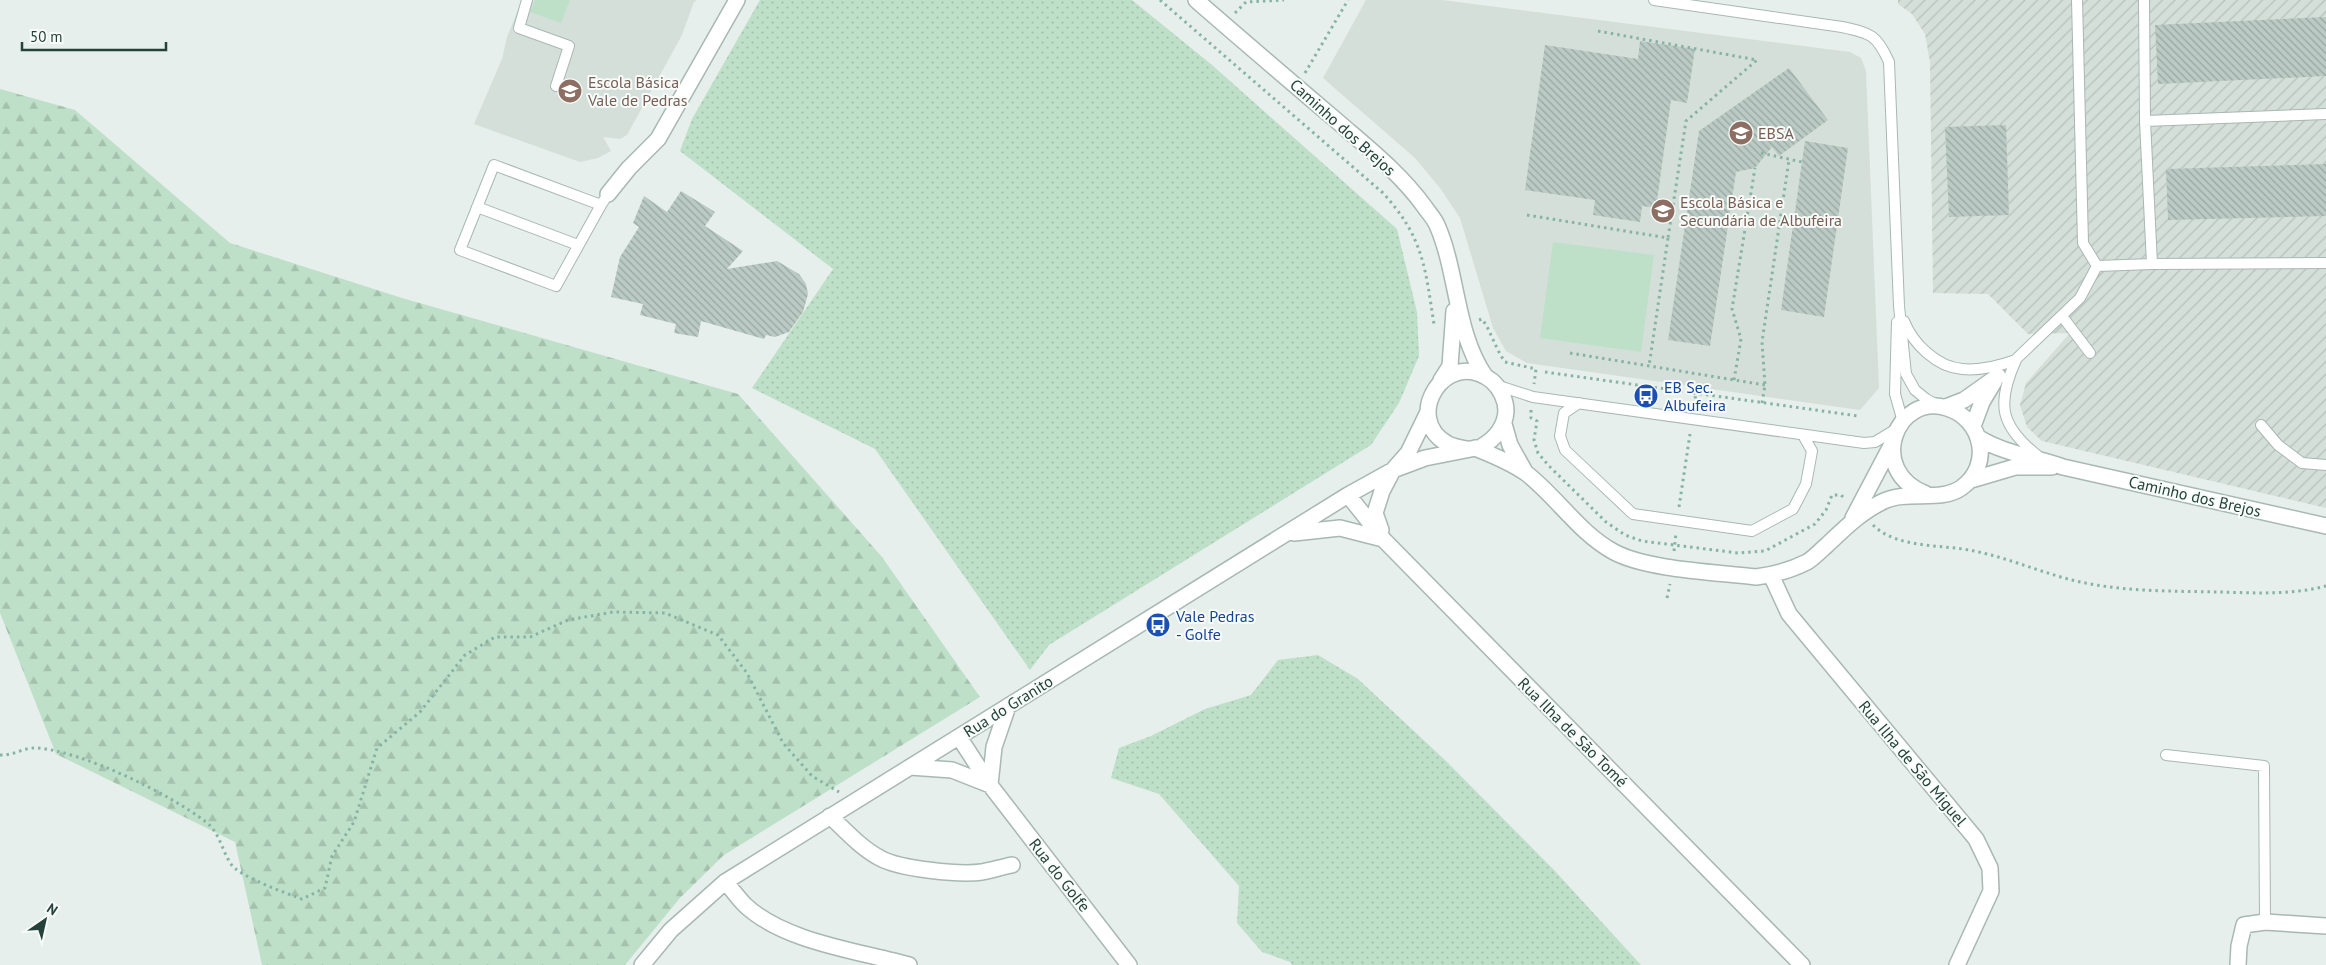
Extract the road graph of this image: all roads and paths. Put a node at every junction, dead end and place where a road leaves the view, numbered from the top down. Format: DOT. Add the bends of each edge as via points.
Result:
graph roads {
  1 [pos="527,0"];
  2 [pos="737,0"];
  3 [pos="1160,0"];
  4 [pos="1196,0"];
  5 [pos="1284,0"];
  6 [pos="1348,0"];
  7 [pos="1654,0"];
  8 [pos="2077,0"];
  9 [pos="2144,0"];
  10 [pos="1224,24"];
  11 [pos="1598,31"];
  12 [pos="556,86"];
  13 [pos="1297,86"];
  14 [pos="2326,114"];
  15 [pos="2145,121"];
  16 [pos="1762,153"];
  17 [pos="1788,160"];
  18 [pos="1802,162"];
  19 [pos="1755,168"];
  20 [pos="605,200"];
  21 [pos="477,207"];
  22 [pos="1527,216"];
  23 [pos="1668,238"];
  24 [pos="578,245"];
  25 [pos="2326,262"];
  26 [pos="2152,264"];
  27 [pos="2096,266"];
  28 [pos="1454,279"];
  29 [pos="1899,306"];
  30 [pos="2062,316"];
  31 [pos="1482,319"];
  32 [pos="1435,326"];
  33 [pos="1570,353"];
  34 [pos="2090,353"];
  35 [pos="2016,360"];
  36 [pos="1649,366"];
  37 [pos="1545,372"];
  38 [pos="1998,376"];
  39 [pos="1491,380"];
  40 [pos="1734,380"];
  41 [pos="1437,384"];
  42 [pos="1765,385"];
  43 [pos="1696,393"];
  44 [pos="1532,397"];
  45 [pos="1579,403"];
  46 [pos="1762,403"];
  47 [pos="1943,407"];
  48 [pos="1428,412"];
  49 [pos="1858,416"];
  50 [pos="1692,418"];
  51 [pos="1504,424"];
  52 [pos="2261,425"];
  53 [pos="1898,431"];
  54 [pos="1976,432"];
  55 [pos="1803,434"];
  56 [pos="1471,449"];
  57 [pos="2040,458"];
  58 [pos="2326,465"];
  59 [pos="2064,467"];
  60 [pos="1393,470"];
  61 [pos="1526,474"];
  62 [pos="1970,480"];
  63 [pos="1926,494"];
  64 [pos="1348,496"];
  65 [pos="1856,516"];
  66 [pos="1678,520"];
  67 [pos="2326,526"];
  68 [pos="1285,535"];
  69 [pos="1383,539"];
  70 [pos="1674,544"];
  71 [pos="1674,567"];
  72 [pos="1771,575"];
  73 [pos="2326,586"];
  74 [pos="1667,598"];
  75 [pos="1008,706"];
  76 [pos="958,737"];
  77 [pos="2166,754"];
  78 [pos="0,755"];
  79 [pos="910,767"];
  80 [pos="990,785"];
  81 [pos="854,802"];
  82 [pos="830,816"];
  83 [pos="1012,865"];
  84 [pos="726,882"];
  85 [pos="2265,922"];
  86 [pos="2326,926"];
  87 [pos="642,965"];
  88 [pos="906,965"];
  89 [pos="1129,965"];
  90 [pos="1802,965"];
  91 [pos="1957,965"];
  92 [pos="2238,965"];
  1 -- 12 [label="lane" via="518,28 569,46"];
  2 -- 20 [label="street" via="658,139 628,168"];
  3 -- 32 [label="path" via="1368,180 1397,209 1419,245 1430,286"];
  4 -- 10 [label="street, Caminho dos Brejos"];
  5 -- 10 [label="path" via="1246,2"];
  6 -- 13 [label="path"];
  7 -- 29 [label="lane" via="1842,27 1875,37 1889,62"];
  8 -- 27 [label="lane" via="2083,243"];
  9 -- 15 [label="lane"];
  10 -- 13 [label="street, Caminho dos Brejos"];
  11 -- 23 [label="path" via="1757,60 1686,121"];
  13 -- 28 [label="street, Caminho dos Brejos" via="1386,163 1416,195 1436,224"];
  14 -- 15 [label="lane"];
  15 -- 26 [label="lane"];
  16 -- 17 [label="path"];
  17 -- 18 [label="path"];
  17 -- 42 [label="path" via="1762,342"];
  19 -- 40 [label="path" via="1732,309 1741,339"];
  20 -- 21 [label="lane" via="494,165"];
  20 -- 24 [label="lane"];
  21 -- 24 [label="lane"];
  21 -- 24 [label="lane" via="460,250 556,286"];
  22 -- 23 [label="path"];
  23 -- 36 [label="path"];
  25 -- 26 [label="lane"];
  26 -- 27 [label="lane"];
  27 -- 30 [label="lane" via="2080,298"];
  28 -- 39 [label="street, Caminho dos Brejos" via="1470,347 1476,363"];
  28 -- 41 [label="street, Caminho dos Brejos" via="1451,360"];
  29 -- 35 [label="lane" via="1908,332 1922,349 1939,361 1961,369 1996,366"];
  29 -- 47 [label="lane" via="1906,374 1915,390 1926,400"];
  29 -- 53 [label="lane" via="1895,340"];
  30 -- 34 [label="lane"];
  30 -- 35 [label="lane"];
  31 -- 44 [label="path" via="1505,362 1536,369"];
  33 -- 36 [label="path"];
  35 -- 38 [label="lane"];
  35 -- 57 [label="lane" via="2006,382 2004,404 2008,426 2020,443"];
  36 -- 40 [label="path"];
  37 -- 43 [label="path"];
  38 -- 47 [label="street" via="1964,400"];
  38 -- 54 [label="street" via="1982,402"];
  39 -- 41 [label="street" via="1473,372 1455,373"];
  39 -- 44 [label="lane"];
  39 -- 51 [label="street" via="1503,396"];
  40 -- 42 [label="path"];
  41 -- 48 [label="street" via="1430,396"];
  42 -- 46 [label="path"];
  43 -- 46 [label="path"];
  43 -- 50 [label="path"];
  44 -- 45 [label="lane"];
  44 -- 70 [label="path" via="1531,418 1537,421 1534,440 1538,453 1549,466 1606,522 1625,535 1642,541"];
  45 -- 50 [label="lane"];
  45 -- 66 [label="lane" via="1564,413 1560,436 1565,450 1633,514"];
  46 -- 49 [label="path"];
  47 -- 53 [label="street" via="1927,407 1913,413"];
  47 -- 54 [label="street" via="1956,411"];
  48 -- 56 [label="street" via="1438,436 1449,445"];
  48 -- 60 [label="street, Rua do Granito" via="1408,453"];
  50 -- 55 [label="lane"];
  50 -- 66 [label="path"];
  51 -- 56 [label="street" via="1488,443"];
  51 -- 61 [label="street" via="1510,445"];
  52 -- 58 [label="lane" via="2278,445 2302,464"];
  53 -- 55 [label="lane" via="1875,442"];
  53 -- 63 [label="street" via="1894,462 1903,480"];
  53 -- 65 [label="street"];
  54 -- 57 [label="street" via="1995,448"];
  54 -- 62 [label="street" via="1980,460"];
  55 -- 66 [label="lane" via="1812,451 1806,484 1793,509 1752,531"];
  56 -- 60 [label="street, Rua do Granito" via="1425,458"];
  56 -- 61 [label="street" via="1501,458"];
  57 -- 59 [label="street"];
  59 -- 62 [label="street" via="2015,468"];
  59 -- 67 [label="street, Caminho dos Brejos"];
  60 -- 64 [label="street, Rua do Granito"];
  60 -- 69 [label="street" via="1375,513"];
  61 -- 71 [label="street" via="1595,539 1614,552 1640,562"];
  62 -- 63 [label="street" via="1950,493"];
  63 -- 65 [label="street" via="1884,501"];
  64 -- 68 [label="street, Rua do Granito"];
  64 -- 69 [label="street, Rua Ilha de São Tomé"];
  65 -- 70 [label="path" via="1841,495 1832,495 1826,510 1814,524 1765,551 1738,553"];
  65 -- 72 [label="street" via="1808,561"];
  65 -- 73 [label="path" via="1880,532 1912,543 1995,556 2086,583 2131,589 2247,593 2309,591"];
  66 -- 70 [label="path"];
  68 -- 69 [label="street" via="1340,528"];
  68 -- 75 [label="street, Rua do Granito"];
  69 -- 90 [label="street, Rua Ilha de São Tomé"];
  70 -- 71 [label="path"];
  71 -- 72 [label="street" via="1756,577"];
  71 -- 74 [label="path"];
  72 -- 91 [label="street, Rua Ilha de São Miguel" via="1790,614 1976,839 1990,868 1991,891"];
  75 -- 76 [label="street, Rua do Granito"];
  75 -- 80 [label="street" via="994,747"];
  76 -- 79 [label="street, Rua do Granito"];
  76 -- 80 [label="street, Rua do Golfe"];
  77 -- 85 [label="lane" via="2264,766"];
  78 -- 81 [label="path" via="9,756 34,748 60,752 141,784 208,824 222,843 232,866 269,887 302,899 325,888 332,856 354,822 378,748 420,712 465,655 495,637 530,637 568,620 613,612 664,613 718,635 747,673 783,744 812,776"];
  79 -- 80 [label="street" via="952,770"];
  79 -- 81 [label="street, Rua do Granito"];
  80 -- 89 [label="street, Rua do Golfe"];
  81 -- 82 [label="street, Rua do Granito"];
  82 -- 83 [label="street" via="864,849 900,866 964,873"];
  82 -- 84 [label="street, Rua do Granito"];
  84 -- 87 [label="street, Rua do Granito" via="671,930"];
  84 -- 88 [label="street" via="745,905 791,934"];
  85 -- 86 [label="street"];
  85 -- 92 [label="street" via="2244,925"];
}
